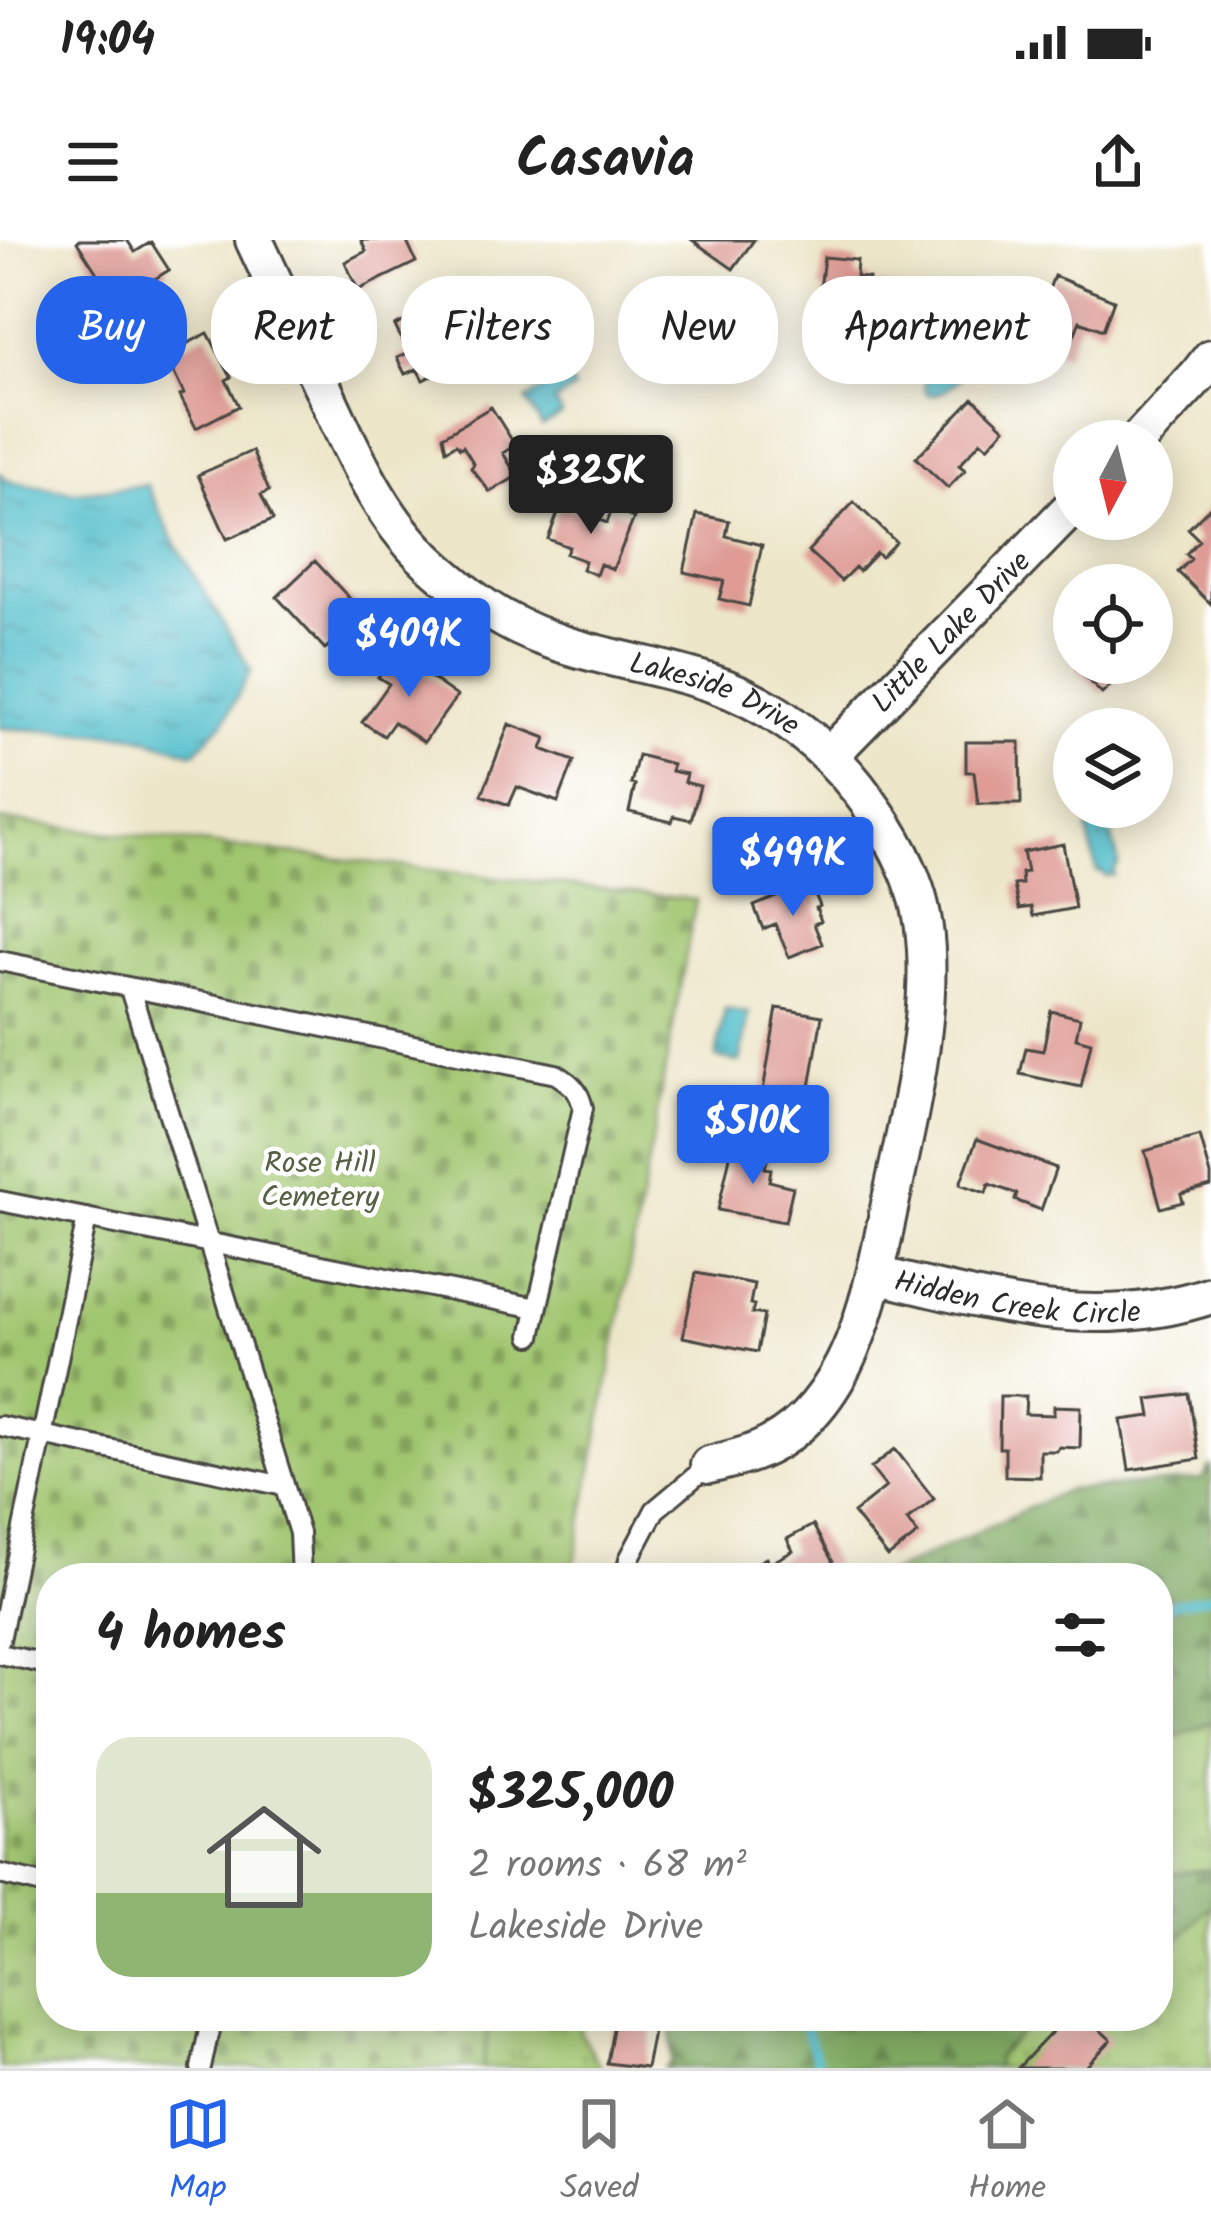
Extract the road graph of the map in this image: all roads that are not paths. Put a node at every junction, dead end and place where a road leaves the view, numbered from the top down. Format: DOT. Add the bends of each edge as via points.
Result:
graph roads {
  1 [pos="254,240"];
  2 [pos="1211,358"];
  3 [pos="1157,420"];
  4 [pos="1053,526"];
  5 [pos="829,755"];
  6 [pos="0,961"];
  7 [pos="130,989"];
  8 [pos="0,1201"];
  9 [pos="87,1218"];
  10 [pos="209,1242"];
  11 [pos="876,1275"];
  12 [pos="1211,1295"];
  13 [pos="537,1308"];
  14 [pos="530,1336"];
  15 [pos="0,1426"];
  16 [pos="42,1435"];
  17 [pos="709,1465"];
  18 [pos="284,1486"];
  19 [pos="300,1563"];
  20 [pos="628,1563"];
  21 [pos="0,1640"];
  22 [pos="0,1654"];
  23 [pos="36,1662"];
  24 [pos="0,1874"];
  25 [pos="36,1882"];
  26 [pos="209,2031"];
  27 [pos="201,2068"];
  1 -- 5 [label="street, Lakeside Drive" via="378,499 434,567 523,629 716,684 758,703"];
  2 -- 3 [label="street"];
  4 -- 5 [label="street, Little Lake Drive"];
  5 -- 11 [label="street, Lakeside Drive" via="903,857 926,958 920,1049"];
  6 -- 7 [label="lane"];
  7 -- 10 [label="lane"];
  7 -- 13 [label="lane" via="570,1083 583,1108"];
  8 -- 9 [label="lane"];
  9 -- 10 [label="lane"];
  9 -- 16 [label="lane"];
  10 -- 13 [label="lane"];
  10 -- 18 [label="lane"];
  11 -- 12 [label="street, Hidden Creek Circle" via="1090,1315"];
  11 -- 17 [label="street, Hidden Creek Circle" via="849,1356 825,1395 774,1442"];
  13 -- 14 [label="lane"];
  15 -- 16 [label="lane"];
  16 -- 18 [label="lane"];
  16 -- 21 [label="lane"];
  17 -- 20 [label="lane" via="655,1510"];
  18 -- 19 [label="lane"];
  22 -- 23 [label="lane"];
  24 -- 25 [label="lane"];
  26 -- 27 [label="lane"];
}
